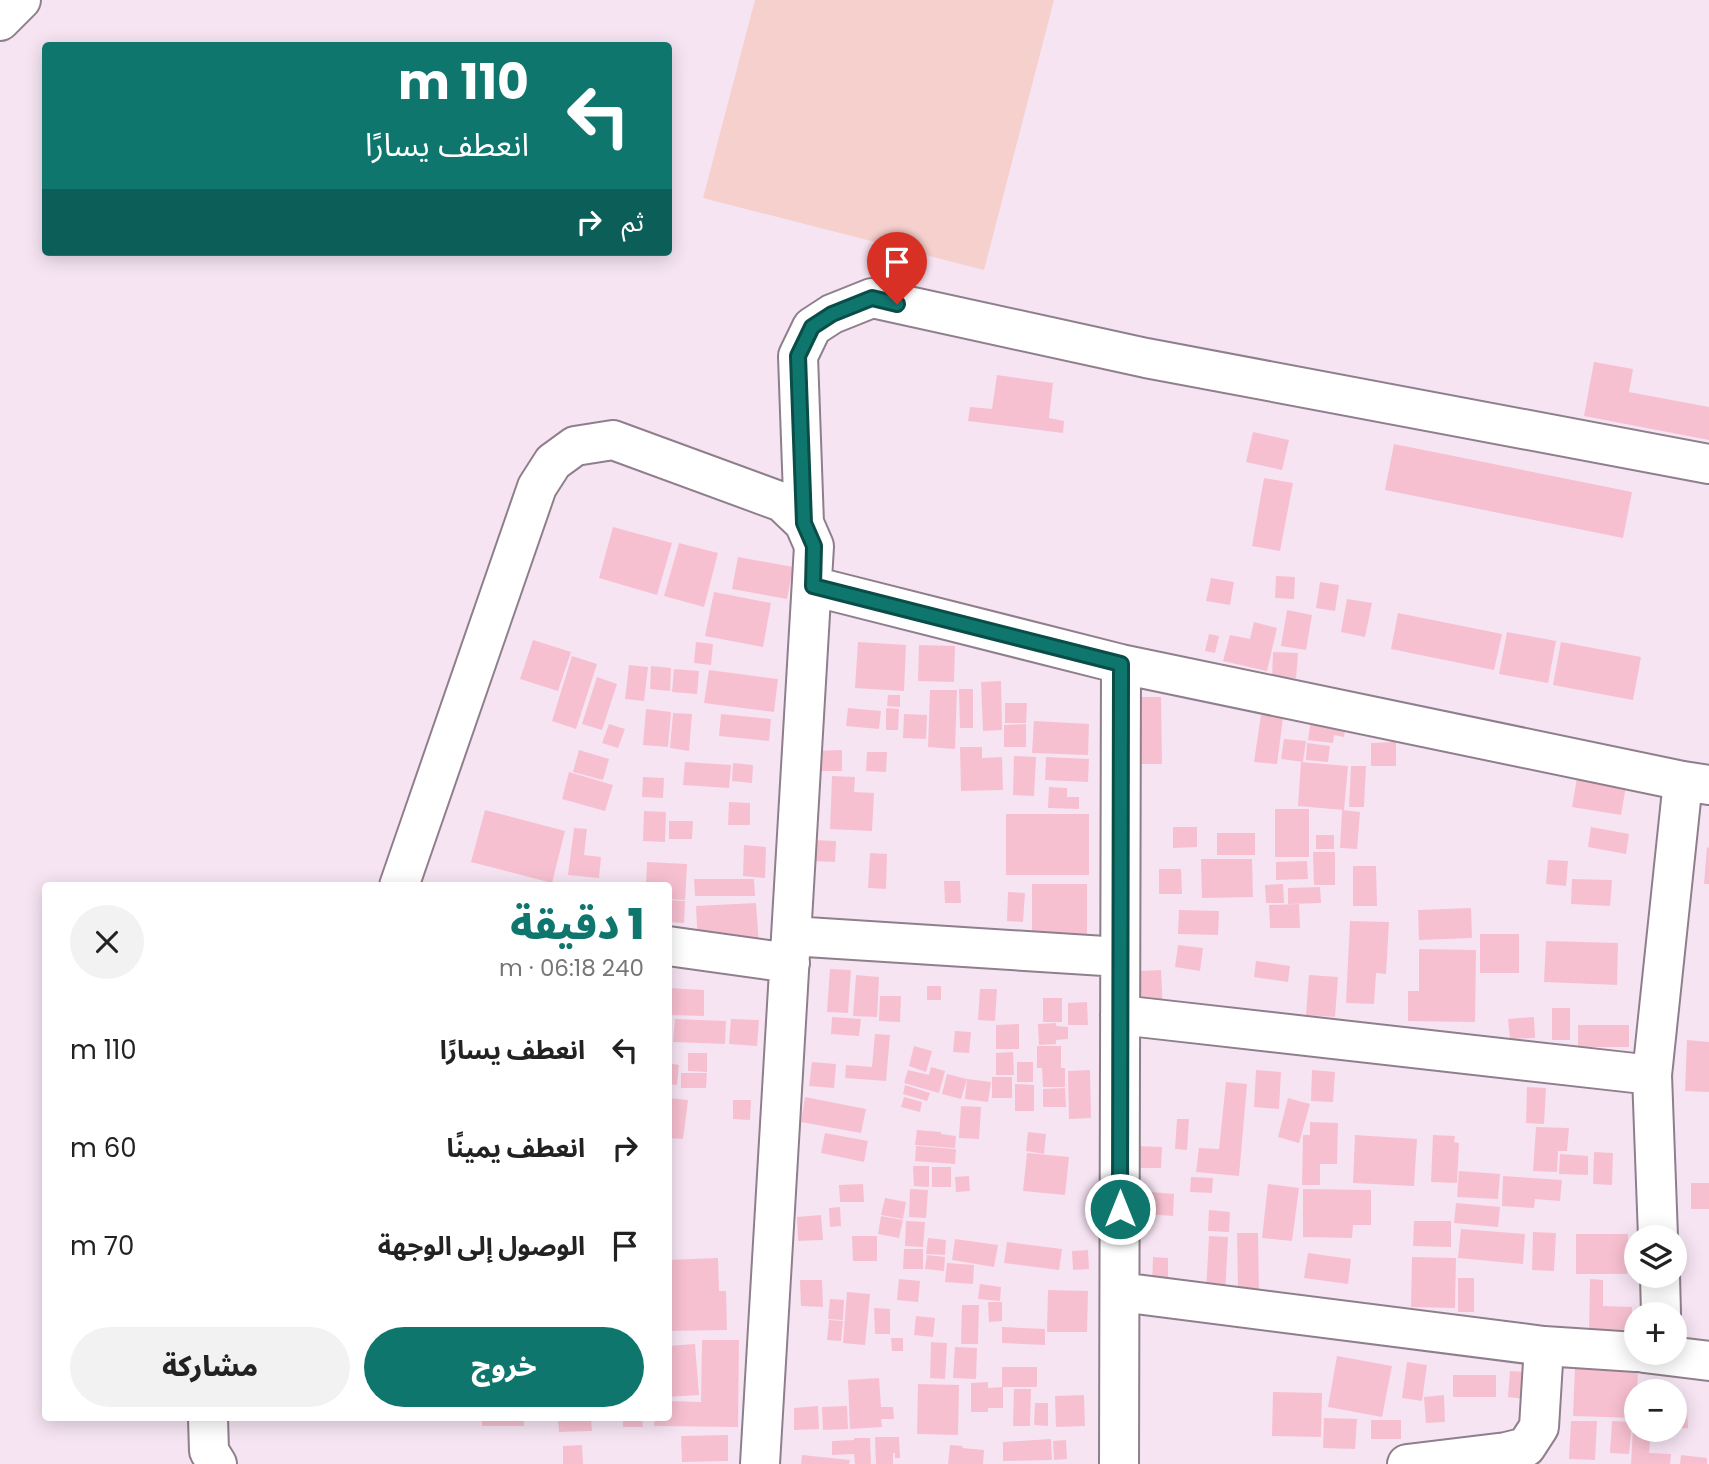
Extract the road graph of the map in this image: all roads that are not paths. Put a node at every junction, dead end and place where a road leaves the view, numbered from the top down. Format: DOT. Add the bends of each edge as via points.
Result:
graph roads {
  1 [pos="21,0"];
  2 [pos="0,21"];
  3 [pos="1709,464"];
  4 [pos="804,523"];
  5 [pos="813,586"];
  6 [pos="1121,664"];
  7 [pos="1696,783"];
  8 [pos="400,882"];
  9 [pos="672,946"];
  10 [pos="791,950"];
  11 [pos="1120,957"];
  12 [pos="1120,1015"];
  13 [pos="1652,1075"];
  14 [pos="1658,1225"];
  15 [pos="1120,1293"];
  16 [pos="1544,1346"];
  17 [pos="1624,1351"];
  18 [pos="1687,1358"];
  19 [pos="1709,1361"];
  20 [pos="208,1421"];
  21 [pos="217,1464"];
  22 [pos="760,1464"];
  23 [pos="1119,1464"];
  24 [pos="1407,1464"];
  1 -- 2 [label="street"];
  3 -- 4 [label="street" via="1146,358 872,298 812,327 798,356"];
  4 -- 5 [label="street" via="814,546"];
  4 -- 8 [label="street" via="782,502 613,440 575,446 553,463 537,487"];
  5 -- 6 [label="street"];
  5 -- 10 [label="street"];
  6 -- 7 [label="street"];
  6 -- 11 [label="street"];
  7 -- 13 [label="street"];
  9 -- 10 [label="street"];
  10 -- 11 [label="street"];
  10 -- 22 [label="street"];
  11 -- 12 [label="street"];
  12 -- 13 [label="street"];
  12 -- 15 [label="street"];
  13 -- 14 [label="street"];
  15 -- 16 [label="street"];
  15 -- 23 [label="street"];
  16 -- 17 [label="street"];
  16 -- 24 [label="street" via="1539,1427 1526,1447"];
  18 -- 19 [label="street"];
  20 -- 21 [label="street" via="209,1451"];
}
